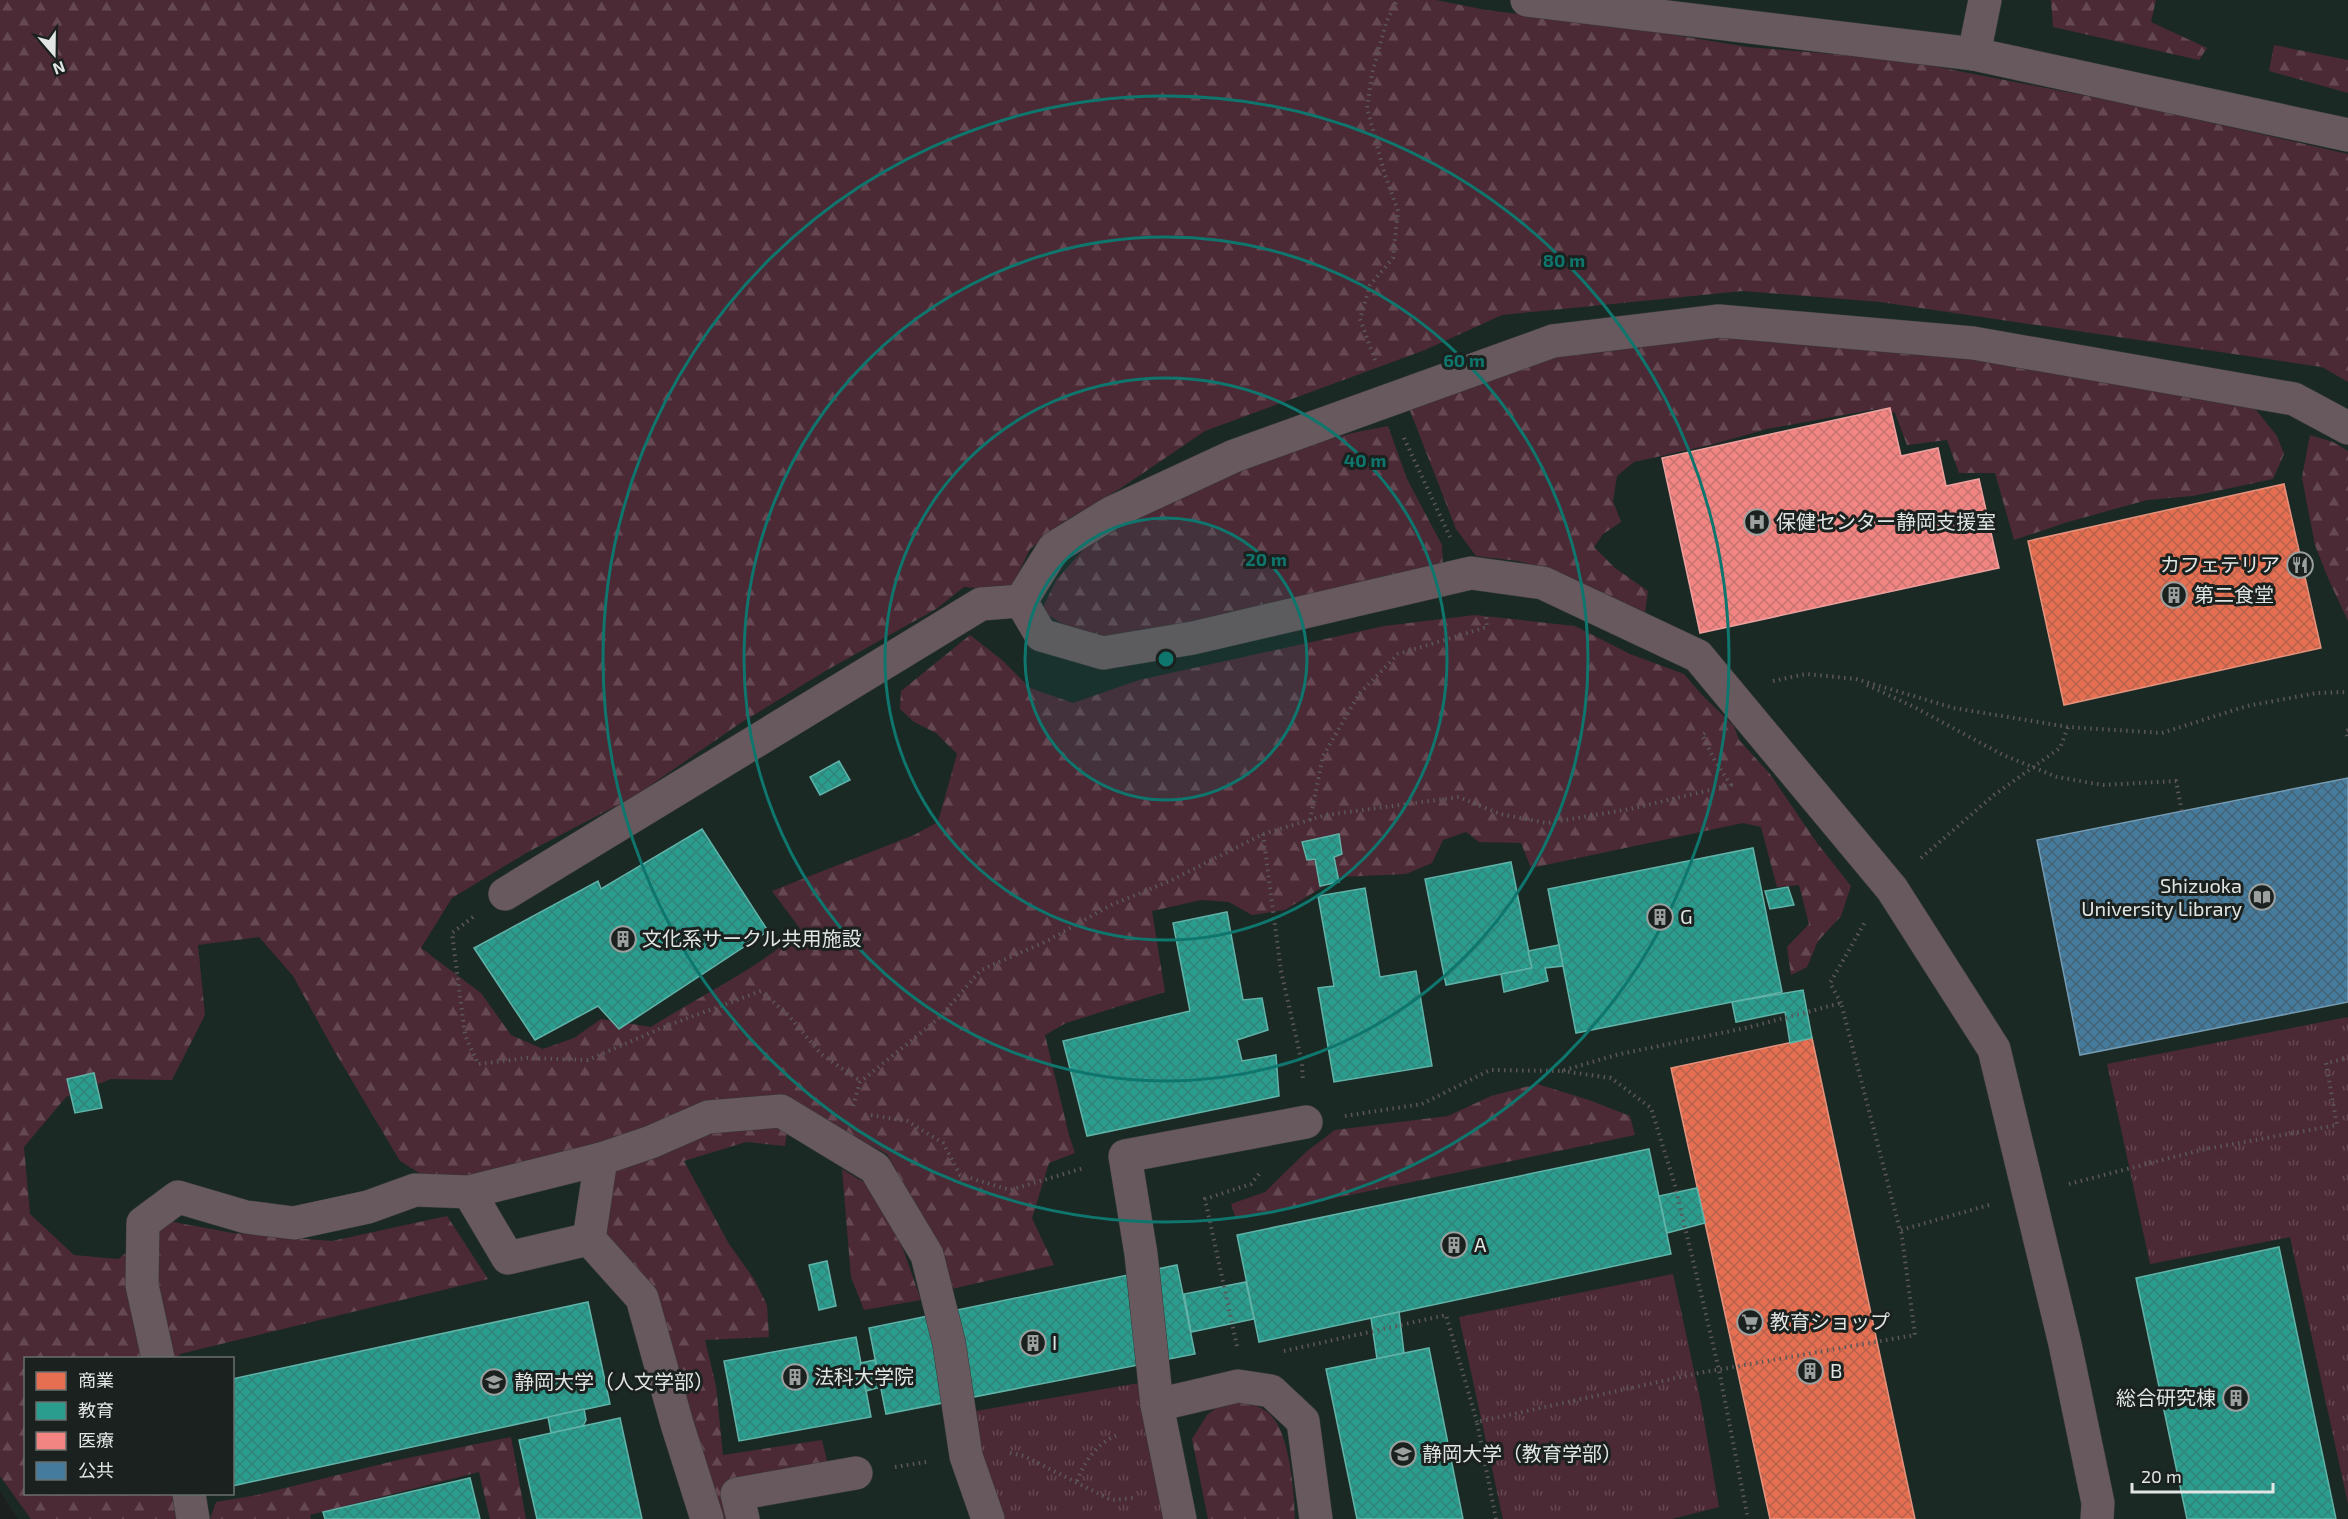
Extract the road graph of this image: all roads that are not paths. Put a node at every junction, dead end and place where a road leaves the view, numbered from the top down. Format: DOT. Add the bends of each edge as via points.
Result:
graph roads {
  1 [pos="1527,0"];
  2 [pos="1985,0"];
  3 [pos="1974,54"];
  4 [pos="2348,135"];
  5 [pos="2348,428"];
  6 [pos="1021,601"];
  7 [pos="505,894"];
  8 [pos="1306,1122"];
  9 [pos="601,1160"];
  10 [pos="469,1192"];
  11 [pos="589,1239"];
  12 [pos="158,1357"];
  13 [pos="1159,1415"];
  14 [pos="856,1473"];
  15 [pos="189,1495"];
  16 [pos="1177,1506"];
  17 [pos="193,1519"];
  18 [pos="706,1519"];
  19 [pos="743,1519"];
  20 [pos="988,1519"];
  21 [pos="1316,1519"];
  22 [pos="2097,1519"];
  1 -- 3 [label="street"];
  2 -- 3 [label="street"];
  3 -- 4 [label="street"];
  5 -- 6 [label="street" via="2294,399 1973,344 1719,321 1553,341 1234,456 1111,513 1054,548"];
  6 -- 7 [label="street" via="981,604"];
  6 -- 22 [label="street" via="1041,635 1103,653 1193,638 1471,573 1543,583 1698,656 1892,889 1994,1048 2068,1355 2098,1503"];
  8 -- 13 [label="street" via="1125,1155 1141,1254"];
  9 -- 10 [label="street"];
  9 -- 11 [label="street"];
  9 -- 20 [label="street" via="708,1117 781,1111 875,1168 927,1255 949,1343 966,1456"];
  10 -- 11 [label="street" via="508,1258"];
  10 -- 12 [label="street" via="415,1190 368,1207 294,1223 246,1216 178,1197 143,1223 142,1285"];
  11 -- 18 [label="street" via="642,1298"];
  13 -- 16 [label="street"];
  13 -- 21 [label="street" via="1238,1386 1271,1391 1303,1422"];
  14 -- 19 [label="street" via="737,1494"];
  15 -- 17 [label="street"];
}
